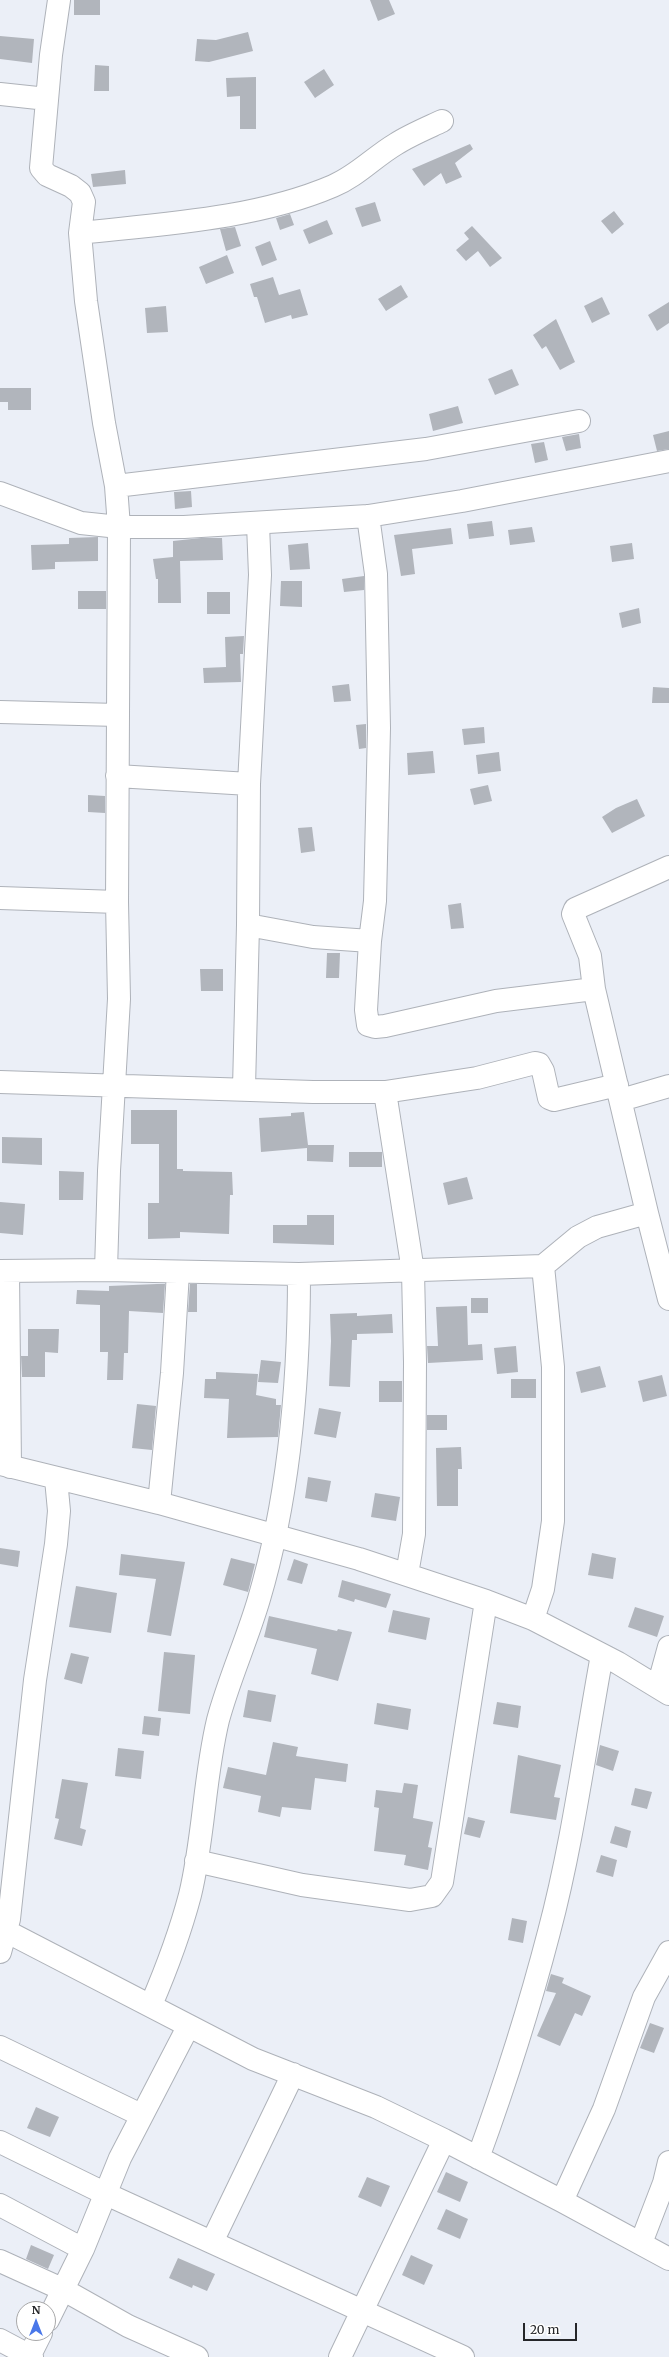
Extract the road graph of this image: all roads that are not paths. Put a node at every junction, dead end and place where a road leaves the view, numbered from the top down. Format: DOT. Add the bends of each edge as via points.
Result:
graph roads {
  1 [pos="59,0"];
  2 [pos="0,94"];
  3 [pos="47,99"];
  4 [pos="442,121"];
  5 [pos="80,233"];
  6 [pos="579,421"];
  7 [pos="669,461"];
  8 [pos="116,486"];
  9 [pos="0,493"];
  10 [pos="368,516"];
  11 [pos="258,524"];
  12 [pos="119,527"];
  13 [pos="0,712"];
  14 [pos="118,715"];
  15 [pos="117,776"];
  16 [pos="249,784"];
  17 [pos="669,867"];
  18 [pos="0,898"];
  19 [pos="117,902"];
  20 [pos="248,925"];
  21 [pos="370,941"];
  22 [pos="594,989"];
  23 [pos="0,1082"];
  24 [pos="114,1085"];
  25 [pos="669,1086"];
  26 [pos="244,1088"];
  27 [pos="385,1092"];
  28 [pos="619,1092"];
  29 [pos="646,1213"];
  30 [pos="543,1266"];
  31 [pos="106,1270"];
  32 [pos="4,1271"];
  33 [pos="413,1271"];
  34 [pos="178,1272"];
  35 [pos="299,1274"];
  36 [pos="669,1299"];
  37 [pos="5,1466"];
  38 [pos="56,1478"];
  39 [pos="159,1503"];
  40 [pos="274,1536"];
  41 [pos="407,1574"];
  42 [pos="486,1601"];
  43 [pos="533,1619"];
  44 [pos="669,1647"];
  45 [pos="602,1655"];
  46 [pos="663,1690"];
  47 [pos="196,1861"];
  48 [pos="3,1929"];
  49 [pos="0,1952"];
  50 [pos="669,1952"];
  51 [pos="151,2005"];
  52 [pos="188,2027"];
  53 [pos="0,2047"];
  54 [pos="293,2074"];
  55 [pos="141,2116"];
  56 [pos="444,2140"];
  57 [pos="0,2142"];
  58 [pos="478,2158"];
  59 [pos="669,2162"];
  60 [pos="104,2193"];
  61 [pos="562,2201"];
  62 [pos="0,2205"];
  63 [pos="212,2242"];
  64 [pos="641,2243"];
  65 [pos="83,2249"];
  66 [pos="669,2259"];
  67 [pos="0,2262"];
  68 [pos="64,2290"];
  69 [pos="56,2305"];
  70 [pos="361,2310"];
  71 [pos="0,2340"];
  72 [pos="37,2341"];
  73 [pos="30,2356"];
  74 [pos="197,2357"];
  75 [pos="340,2357"];
  76 [pos="463,2357"];
  1 -- 3 [label="street" via="50,56"];
  2 -- 3 [label="street"];
  3 -- 5 [label="street" via="41,168 47,175 80,193 84,202"];
  4 -- 5 [label="street" via="396,144 363,169 334,186 278,205 169,223"];
  5 -- 8 [label="street" via="92,349"];
  6 -- 8 [label="street" via="426,449"];
  7 -- 10 [label="street" via="462,501"];
  8 -- 12 [label="street"];
  9 -- 12 [label="street" via="81,523"];
  10 -- 11 [label="street"];
  10 -- 21 [label="street" via="376,574 379,728 375,901"];
  11 -- 12 [label="street"];
  11 -- 16 [label="street" via="259,602"];
  12 -- 14 [label="street"];
  13 -- 14 [label="street"];
  14 -- 15 [label="street"];
  15 -- 16 [label="street"];
  15 -- 19 [label="street"];
  16 -- 20 [label="street"];
  17 -- 22 [label="street" via="576,909 574,917 590,956"];
  18 -- 19 [label="street"];
  19 -- 24 [label="street" via="119,999"];
  20 -- 21 [label="street" via="313,937"];
  20 -- 26 [label="street"];
  21 -- 22 [label="street" via="366,1019 368,1025 375,1027 496,1001"];
  22 -- 28 [label="street"];
  23 -- 24 [label="street"];
  24 -- 26 [label="street"];
  24 -- 31 [label="street"];
  25 -- 28 [label="street"];
  26 -- 27 [label="street" via="313,1092"];
  27 -- 28 [label="street" via="477,1078 535,1063 539,1064 543,1071 549,1098 554,1100"];
  27 -- 33 [label="street"];
  28 -- 29 [label="street"];
  29 -- 30 [label="street" via="597,1227 578,1237"];
  29 -- 36 [label="street"];
  30 -- 33 [label="street"];
  30 -- 43 [label="street" via="554,1367 553,1521 543,1589"];
  31 -- 32 [label="street"];
  31 -- 34 [label="street"];
  32 -- 37 [label="street"];
  33 -- 35 [label="street"];
  33 -- 41 [label="street" via="414,1527"];
  34 -- 35 [label="street"];
  34 -- 39 [label="street" via="172,1373"];
  35 -- 40 [label="street" via="299,1330 294,1403 287,1466"];
  37 -- 38 [label="street"];
  38 -- 39 [label="street"];
  38 -- 48 [label="street" via="59,1511 56,1544 35,1680 9,1919"];
  39 -- 40 [label="street"];
  40 -- 41 [label="street"];
  40 -- 47 [label="street" via="259,1599 218,1720"];
  41 -- 42 [label="street"];
  42 -- 43 [label="street"];
  42 -- 47 [label="street" via="442,1882 432,1896 410,1900 302,1885"];
  43 -- 45 [label="street"];
  44 -- 46 [label="street"];
  45 -- 46 [label="street"];
  45 -- 58 [label="street" via="568,1845 549,1932 510,2068"];
  47 -- 51 [label="street" via="190,1895 166,1972"];
  48 -- 49 [label="street"];
  48 -- 51 [label="street"];
  50 -- 61 [label="street" via="644,1997 604,2109"];
  51 -- 52 [label="street"];
  52 -- 54 [label="street" via="253,2059"];
  52 -- 55 [label="street"];
  53 -- 55 [label="street"];
  54 -- 56 [label="street" via="376,2107"];
  54 -- 63 [label="street"];
  55 -- 60 [label="street"];
  56 -- 58 [label="street"];
  56 -- 70 [label="street"];
  57 -- 60 [label="street"];
  58 -- 61 [label="street"];
  59 -- 64 [label="street" via="662,2189"];
  60 -- 63 [label="street"];
  60 -- 65 [label="street"];
  61 -- 64 [label="street"];
  62 -- 65 [label="street"];
  63 -- 70 [label="street"];
  64 -- 66 [label="street"];
  65 -- 68 [label="street"];
  67 -- 68 [label="street"];
  68 -- 69 [label="street"];
  68 -- 74 [label="street" via="128,2326"];
  70 -- 75 [label="street"];
  70 -- 76 [label="street"];
  71 -- 73 [label="street"];
  72 -- 73 [label="street"];
}
